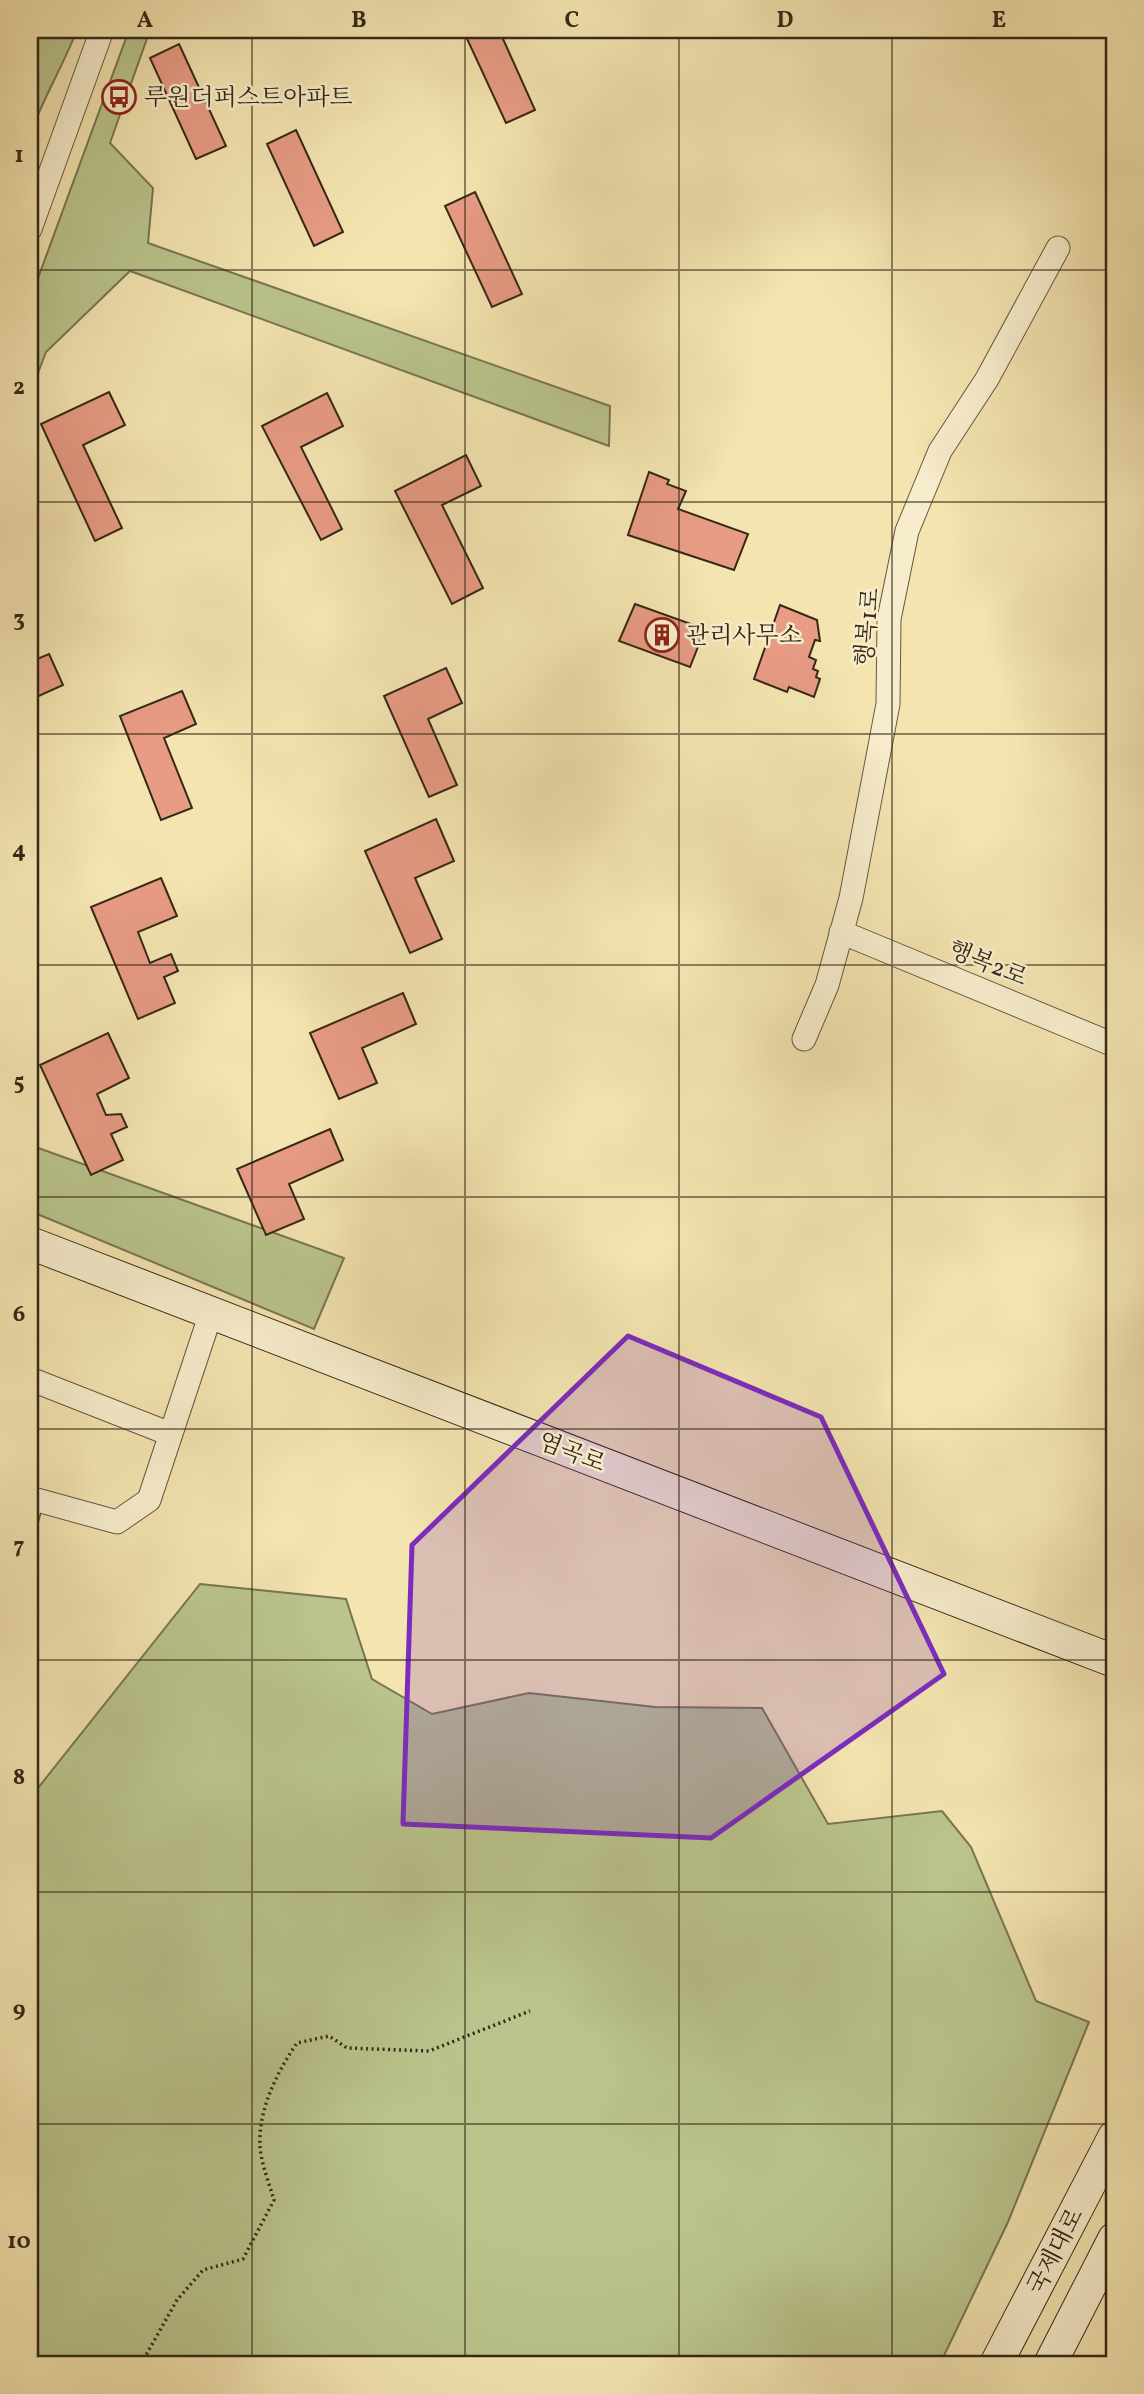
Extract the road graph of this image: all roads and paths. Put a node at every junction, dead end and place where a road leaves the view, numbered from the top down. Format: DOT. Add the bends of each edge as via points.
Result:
graph roads {
  1 [pos="102,30"];
  2 [pos="30,229"];
  3 [pos="1058,248"];
  4 [pos="841,932"];
  5 [pos="804,1039"];
  6 [pos="1114,1045"];
  7 [pos="30,1243"];
  8 [pos="211,1313"];
  9 [pos="30,1379"];
  10 [pos="170,1434"];
  11 [pos="34,1499"];
  12 [pos="30,1527"];
  13 [pos="1114,1661"];
  14 [pos="530,2011"];
  15 [pos="1114,2137"];
  16 [pos="1114,2239"];
  17 [pos="141,2364"];
  18 [pos="996,2364"];
  19 [pos="1051,2364"];
  1 -- 2 [label="street"];
  3 -- 4 [label="street, 행복1로" via="987,379 940,451 907,531 889,619 888,704"];
  4 -- 5 [label="street, 행복1로" via="827,985"];
  4 -- 6 [label="street, 행복2로"];
  7 -- 8 [label="main road, 염곡로"];
  8 -- 10 [label="street"];
  8 -- 13 [label="main road, 염곡로"];
  9 -- 10 [label="street"];
  10 -- 11 [label="street" via="149,1500 117,1522"];
  11 -- 12 [label="lane"];
  14 -- 17 [label="path" via="429,2051 347,2048 328,2036 297,2043 282,2064 262,2118 260,2147 274,2200 243,2259 203,2270 177,2300"];
  15 -- 18 [label="main road, 국제대로"];
  16 -- 19 [label="main road, 국제대로"];
}
